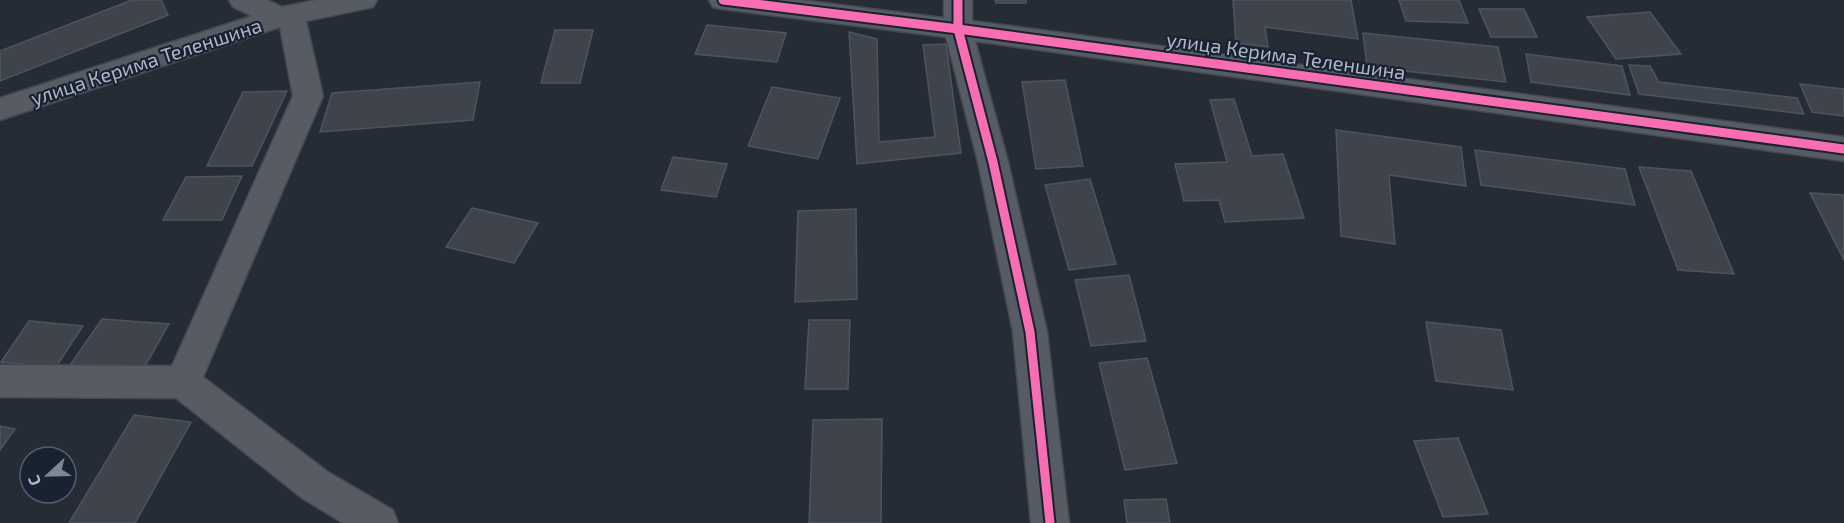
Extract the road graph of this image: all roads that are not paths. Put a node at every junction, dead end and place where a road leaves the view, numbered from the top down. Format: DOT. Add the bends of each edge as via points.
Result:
graph roads {
  1 [pos="243,0"];
  2 [pos="363,0"];
  3 [pos="723,0"];
  4 [pos="958,14"];
  5 [pos="285,16"];
  6 [pos="0,109"];
  7 [pos="1844,149"];
  8 [pos="0,381"];
  9 [pos="183,382"];
  10 [pos="379,523"];
  11 [pos="1050,523"];
  1 -- 5 [label="street"];
  2 -- 5 [label="street, улица Керима Теленшина"];
  3 -- 4 [label="street, улица Керима Теленшина"];
  4 -- 7 [label="street, улица Керима Теленшина"];
  4 -- 11 [label="street" via="1030,332"];
  5 -- 6 [label="street, улица Керима Теленшина"];
  5 -- 9 [label="street" via="308,96"];
  8 -- 9 [label="street"];
  9 -- 10 [label="street" via="315,485"];
}
